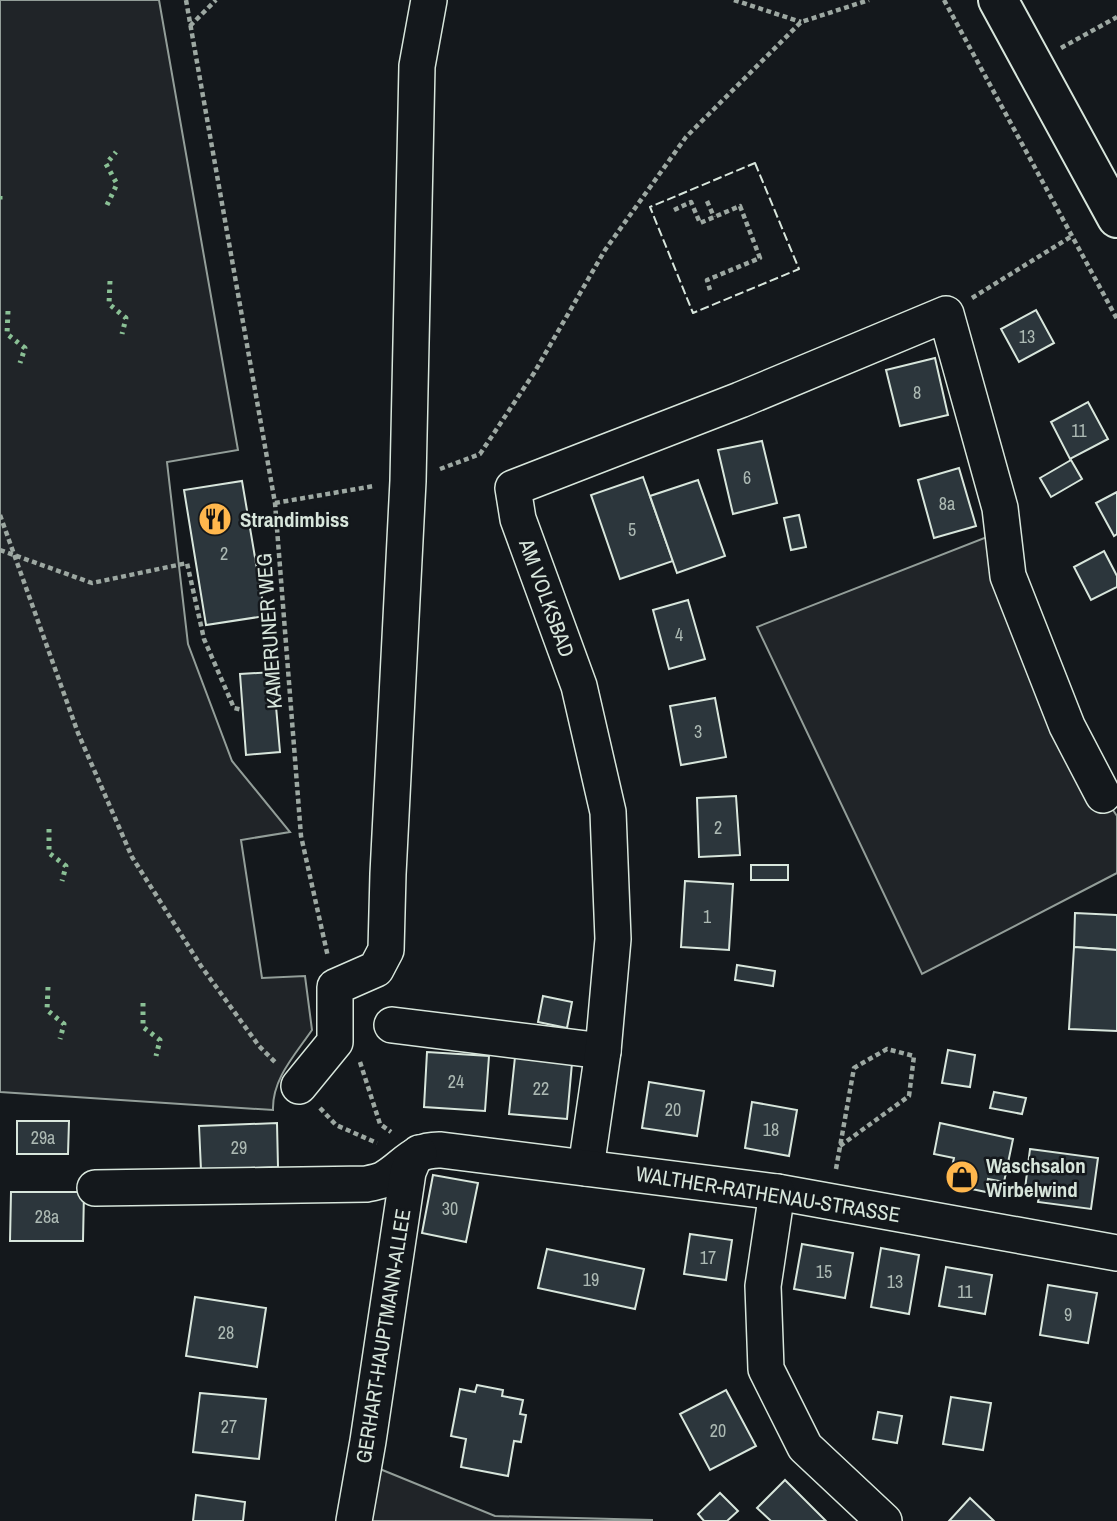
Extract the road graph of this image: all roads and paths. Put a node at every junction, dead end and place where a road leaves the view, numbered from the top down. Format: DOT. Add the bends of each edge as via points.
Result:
graph roads {
  1 [pos="186,0"];
  2 [pos="216,0"];
  3 [pos="429,0"];
  4 [pos="734,0"];
  5 [pos="869,0"];
  6 [pos="944,0"];
  7 [pos="998,0"];
  8 [pos="1117,17"];
  9 [pos="801,22"];
  10 [pos="190,26"];
  11 [pos="1060,48"];
  12 [pos="707,201"];
  13 [pos="674,209"];
  14 [pos="714,217"];
  15 [pos="1117,218"];
  16 [pos="1072,236"];
  17 [pos="710,290"];
  18 [pos="946,314"];
  19 [pos="1117,319"];
  20 [pos="408,481"];
  21 [pos="275,503"];
  22 [pos="0,516"];
  23 [pos="0,550"];
  24 [pos="15,555"];
  25 [pos="243,710"];
  26 [pos="1102,795"];
  27 [pos="335,987"];
  28 [pos="392,1025"];
  29 [pos="603,1051"];
  30 [pos="359,1062"];
  31 [pos="299,1086"];
  32 [pos="840,1146"];
  33 [pos="419,1153"];
  34 [pos="586,1168"];
  35 [pos="95,1188"];
  36 [pos="777,1192"];
  37 [pos="831,1201"];
  38 [pos="1117,1253"];
  39 [pos="354,1521"];
  40 [pos="884,1521"];
  1 -- 10 [label="path, KAMERUNER WEG"];
  2 -- 10 [label="path"];
  3 -- 20 [label="street" via="417,66"];
  4 -- 9 [label="path"];
  5 -- 9 [label="path"];
  6 -- 16 [label="path"];
  7 -- 15 [label="main road"];
  8 -- 11 [label="path"];
  9 -- 20 [label="path" via="686,137 605,250 534,373 480,454"];
  10 -- 21 [label="path, KAMERUNER WEG"];
  12 -- 14 [label="path"];
  13 -- 14 [label="path" via="691,202 700,223"];
  14 -- 17 [label="path" via="740,206 760,258 706,280"];
  16 -- 18 [label="path"];
  16 -- 19 [label="path"];
  18 -- 26 [label="street" via="1000,508 1008,576 1067,726"];
  18 -- 29 [label="street, AM VOLKSBAD" via="513,488 518,519 579,686 608,812 613,939"];
  20 -- 21 [label="path"];
  20 -- 27 [label="street" via="386,950 376,969"];
  21 -- 27 [label="path, KAMERUNER WEG" via="301,836"];
  22 -- 24 [label="path"];
  23 -- 24 [label="path"];
  24 -- 25 [label="path" via="93,583 187,563 204,639 234,708"];
  24 -- 31 [label="path" via="78,733 132,857 258,1046"];
  27 -- 31 [label="street" via="335,1042"];
  28 -- 29 [label="street"];
  29 -- 34 [label="street, AM VOLKSBAD"];
  30 -- 33 [label="path" via="380,1124"];
  31 -- 33 [label="path" via="337,1125 380,1145"];
  32 -- 32 [label="path" via="854,1068 887,1049 914,1056 909,1096"];
  32 -- 37 [label="path"];
  33 -- 34 [label="street, WALTHER-RATHENAU-STRASSE" via="440,1150"];
  33 -- 35 [label="street" via="382,1180 366,1184"];
  33 -- 39 [label="street, GERHART-HAUPTMANN-ALLEE" via="408,1172"];
  34 -- 36 [label="street, WALTHER-RATHENAU-STRASSE"];
  36 -- 37 [label="street, WALTHER-RATHENAU-STRASSE"];
  36 -- 40 [label="street" via="763,1286 766,1368 805,1447"];
  37 -- 38 [label="street, WALTHER-RATHENAU-STRASSE"];
}
